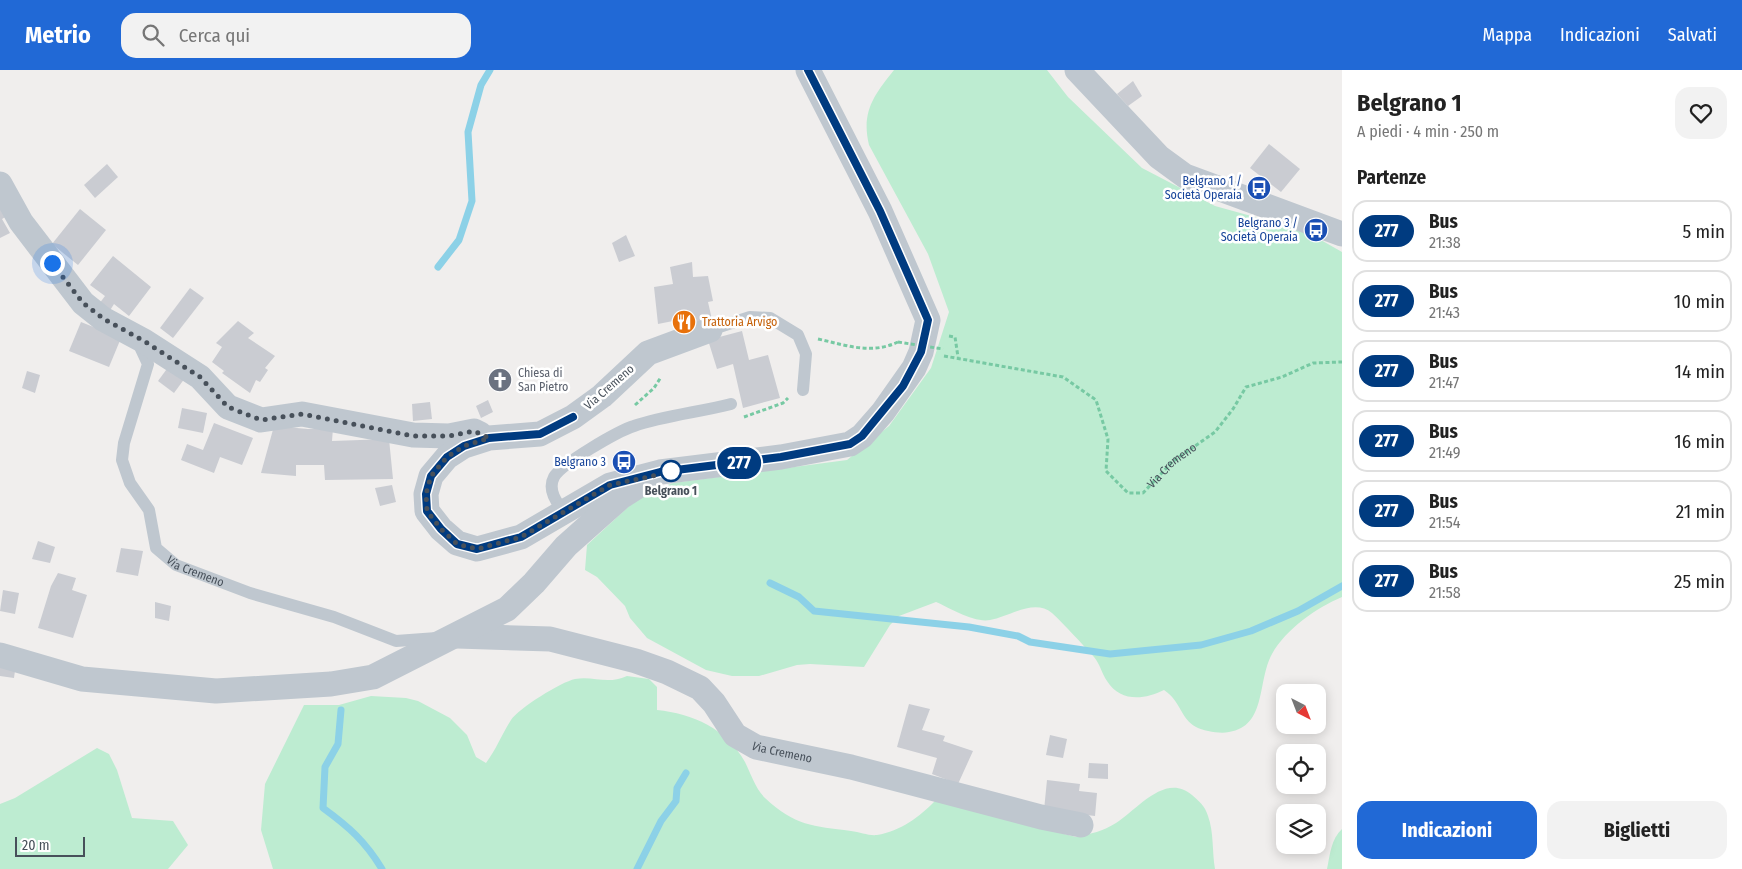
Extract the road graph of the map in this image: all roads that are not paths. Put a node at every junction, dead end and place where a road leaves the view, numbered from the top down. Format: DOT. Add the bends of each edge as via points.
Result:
graph roads {
  1 [pos="808,70"];
  2 [pos="1077,70"];
  3 [pos="0,184"];
  4 [pos="1342,234"];
  5 [pos="710,330"];
  6 [pos="144,341"];
  7 [pos="803,386"];
  8 [pos="725,406"];
  9 [pos="489,438"];
  10 [pos="660,472"];
  11 [pos="564,512"];
  12 [pos="452,636"];
  13 [pos="0,655"];
  14 [pos="1081,825"];
  1 -- 10 [label="street" via="922,302 928,320 921,352 903,386 883,412 862,436 850,444 781,457"];
  2 -- 4 [label="street" via="1159,157 1186,176"];
  3 -- 6 [label="street, Via Cremeno" via="21,222 83,303"];
  5 -- 7 [label="lane, Via Cremeno" via="750,317 770,318 798,335 806,354"];
  5 -- 9 [label="street, Via Cremeno" via="648,353 602,396 573,417 540,434"];
  6 -- 9 [label="street, Via Cremeno" via="200,377 228,407 261,420 302,414 413,436 449,436 474,431"];
  6 -- 12 [label="lane, Via Cremeno" via="141,349 148,364 124,443 122,460 130,483 149,510 156,548 176,565 250,593 334,616 396,641"];
  8 -- 11 [label="lane" via="633,426 580,455 553,478 554,497"];
  9 -- 11 [label="street" via="464,446 447,457 431,476 426,494 427,511 441,529 457,544 477,549 521,537"];
  10 -- 11 [label="street" via="610,485"];
  10 -- 12 [label="street, Via Cremeno" via="621,497 566,546 507,609"];
  12 -- 13 [label="street, Via Cremeno" via="373,677 331,684 216,691 82,679"];
  12 -- 14 [label="street, Via Cremeno" via="550,639 636,661 700,688 735,735 756,748 851,767"];
}
